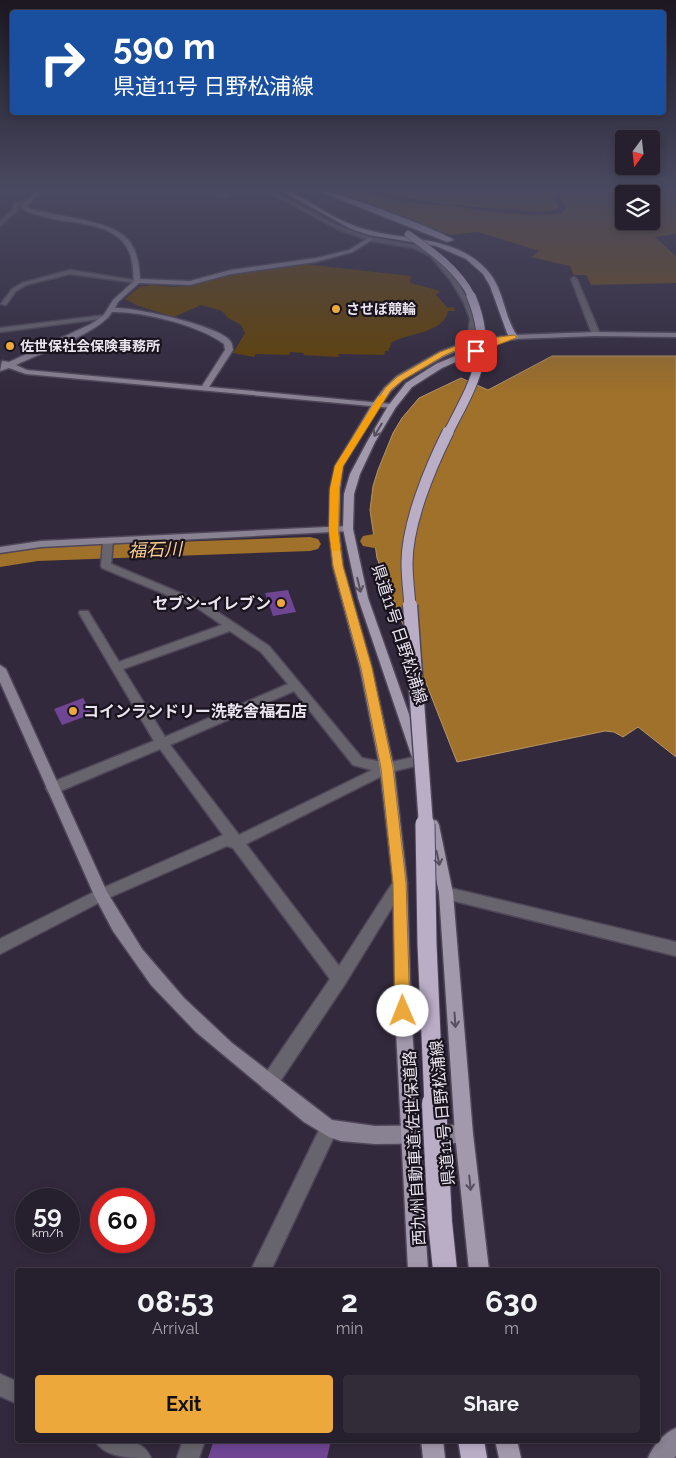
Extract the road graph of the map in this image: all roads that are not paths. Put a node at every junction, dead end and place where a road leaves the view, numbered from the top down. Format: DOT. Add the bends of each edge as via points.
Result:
graph roads {
  1 [pos="133,258"];
  2 [pos="325,258"];
  3 [pos="435,258"];
  4 [pos="442,258"];
  5 [pos="470,258"];
  6 [pos="482,258"];
  7 [pos="490,263"];
  8 [pos="574,279"];
  9 [pos="137,281"];
  10 [pos="4,304"];
  11 [pos="108,314"];
  12 [pos="0,330"];
  13 [pos="515,332"];
  14 [pos="596,334"];
  15 [pos="676,335"];
  16 [pos="471,343"];
  17 [pos="0,360"];
  18 [pos="10,365"];
  19 [pos="0,370"];
  20 [pos="204,390"];
  21 [pos="376,405"];
  22 [pos="392,406"];
  23 [pos="348,529"];
  24 [pos="334,531"];
  25 [pos="108,543"];
  26 [pos="0,550"];
  27 [pos="84,613"];
  28 [pos="232,626"];
  29 [pos="117,668"];
  30 [pos="0,669"];
  31 [pos="296,685"];
  32 [pos="162,743"];
  33 [pos="419,761"];
  34 [pos="387,768"];
  35 [pos="53,788"];
  36 [pos="236,843"];
  37 [pos="400,883"];
  38 [pos="446,893"];
  39 [pos="101,895"];
  40 [pos="0,946"];
  41 [pos="676,949"];
  42 [pos="339,979"];
  43 [pos="269,1083"];
  44 [pos="329,1128"];
  45 [pos="464,1134"];
  46 [pos="410,1135"];
  47 [pos="262,1268"];
  48 [pos="418,1268"];
  49 [pos="445,1268"];
  50 [pos="479,1268"];
  51 [pos="0,1386"];
  52 [pos="15,1393"];
  53 [pos="676,1439"];
  54 [pos="112,1443"];
  55 [pos="193,1443"];
  56 [pos="432,1443"];
  57 [pos="472,1443"];
  58 [pos="507,1443"];
  59 [pos="140,1458"];
  60 [pos="188,1458"];
  61 [pos="434,1458"];
  62 [pos="474,1458"];
  63 [pos="510,1458"];
  64 [pos="659,1458"];
  1 -- 9 [label="street"];
  2 -- 9 [label="street" via="232,272 190,283"];
  3 -- 16 [label="street" via="454,280 467,302 474,319"];
  4 -- 49 [label="highway, 西九州自動車道;佐世保道路, bridge" via="466,286 474,301 483,340 475,376 422,489 412,524 408,562 426,832 428,954"];
  5 -- 13 [label="highway" via="490,279 502,305 506,327"];
  6 -- 7 [label="highway"];
  8 -- 14 [label="street"];
  9 -- 10 [label="street" via="70,272 24,284 14,290"];
  9 -- 11 [label="street" via="115,301"];
  11 -- 12 [label="street"];
  11 -- 18 [label="street" via="94,326"];
  11 -- 20 [label="street" via="121,309 149,314 213,334 228,343 229,350"];
  13 -- 14 [label="street"];
  13 -- 16 [label="main road, 県道11号 日野松浦線"];
  13 -- 22 [label="main road, 県道11号 日野松浦線" via="439,366 409,385"];
  14 -- 15 [label="street"];
  16 -- 21 [label="main road, 県道11号 日野松浦線" via="413,369 388,389"];
  17 -- 18 [label="street"];
  18 -- 19 [label="street"];
  18 -- 20 [label="street" via="26,372"];
  20 -- 21 [label="street"];
  21 -- 22 [label="street"];
  21 -- 24 [label="main road, 県道11号 日野松浦線" via="339,466"];
  22 -- 23 [label="main road, 県道11号 日野松浦線, one-way" via="356,474 349,494"];
  23 -- 24 [label="street"];
  23 -- 33 [label="main road, 県道11号 日野松浦線, one-way" via="362,598"];
  24 -- 25 [label="street"];
  24 -- 34 [label="main road, 県道11号 日野松浦線" via="338,566 366,668"];
  25 -- 26 [label="street" via="41,544"];
  25 -- 28 [label="street" via="106,566 200,605"];
  27 -- 29 [label="street"];
  28 -- 29 [label="street"];
  28 -- 31 [label="street" via="265,649"];
  29 -- 32 [label="street"];
  30 -- 35 [label="street"];
  31 -- 32 [label="street"];
  31 -- 34 [label="street" via="358,762"];
  32 -- 35 [label="street"];
  32 -- 36 [label="street"];
  33 -- 34 [label="street"];
  33 -- 38 [label="main road, 県道11号 日野松浦線, one-way"];
  34 -- 36 [label="street"];
  34 -- 37 [label="main road, 県道11号 日野松浦線"];
  35 -- 39 [label="street"];
  36 -- 39 [label="street" via="227,840"];
  36 -- 42 [label="street"];
  37 -- 42 [label="street"];
  37 -- 46 [label="main road, 県道11号 日野松浦線"];
  38 -- 41 [label="street"];
  38 -- 45 [label="main road, 県道11号 日野松浦線, one-way"];
  39 -- 40 [label="street"];
  39 -- 43 [label="street" via="118,928 159,984 208,1034"];
  42 -- 43 [label="street"];
  43 -- 44 [label="street"];
  44 -- 46 [label="street" via="357,1134"];
  44 -- 47 [label="street"];
  45 -- 46 [label="street"];
  45 -- 50 [label="main road, 県道11号 日野松浦線, one-way"];
  46 -- 48 [label="main road, 県道11号 日野松浦線"];
  51 -- 52 [label="street"];
  53 -- 64 [label="street"];
  54 -- 59 [label="street"];
  55 -- 60 [label="street"];
  56 -- 61 [label="main road"];
  57 -- 62 [label="highway"];
  58 -- 63 [label="main road"];
}
